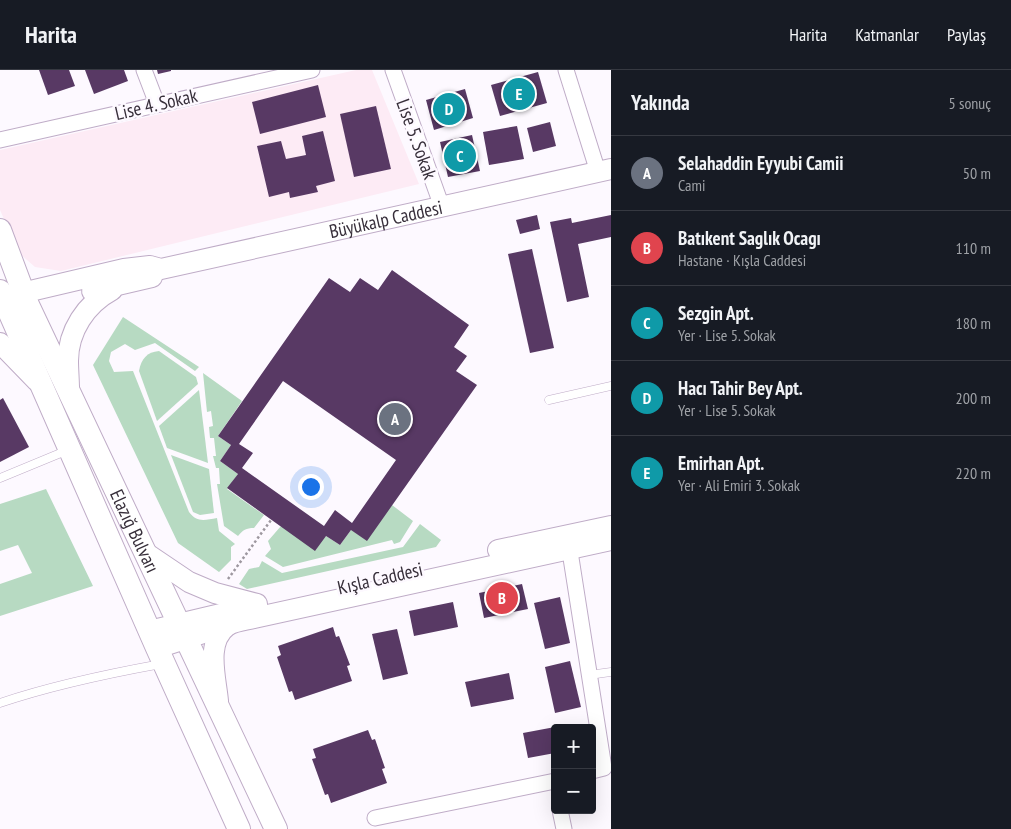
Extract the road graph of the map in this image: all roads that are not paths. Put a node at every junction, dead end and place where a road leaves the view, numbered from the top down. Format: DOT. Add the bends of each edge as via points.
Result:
graph roads {
  1 [pos="144,70"];
  2 [pos="312,70"];
  3 [pos="393,70"];
  4 [pos="566,70"];
  5 [pos="157,104"];
  6 [pos="0,140"];
  7 [pos="604,170"];
  8 [pos="442,207"];
  9 [pos="0,230"];
  10 [pos="160,269"];
  11 [pos="122,284"];
  12 [pos="9,301"];
  13 [pos="0,343"];
  14 [pos="41,384"];
  15 [pos="611,386"];
  16 [pos="70,394"];
  17 [pos="549,400"];
  18 [pos="69,450"];
  19 [pos="0,478"];
  20 [pos="611,526"];
  21 [pos="611,540"];
  22 [pos="568,542"];
  23 [pos="146,553"];
  24 [pos="262,605"];
  25 [pos="228,625"];
  26 [pos="184,631"];
  27 [pos="157,648"];
  28 [pos="611,672"];
  29 [pos="589,675"];
  30 [pos="0,703"];
  31 [pos="218,705"];
  32 [pos="602,768"];
  33 [pos="551,783"];
  34 [pos="561,814"];
  35 [pos="376,818"];
  36 [pos="239,829"];
  37 [pos="276,829"];
  38 [pos="564,829"];
  1 -- 5 [label="street"];
  2 -- 5 [label="street, Lise 4. Sokak"];
  3 -- 8 [label="street, Lise 5. Sokak"];
  4 -- 7 [label="street"];
  5 -- 6 [label="street, Lise 4. Sokak"];
  7 -- 8 [label="street, Büyükalp Caddesi"];
  8 -- 10 [label="street, Büyükalp Caddesi"];
  9 -- 12 [label="main road, Elazığ Bulvarı"];
  10 -- 11 [label="street, Büyükalp Caddesi" via="153,276"];
  10 -- 12 [label="street, Büyükalp Caddesi" via="150,266 124,269"];
  11 -- 12 [label="street, Büyükalp Caddesi"];
  11 -- 16 [label="street" via="90,306 76,327 67,359"];
  12 -- 14 [label="main road, Elazığ Bulvarı"];
  12 -- 16 [label="main road, Elazığ Bulvarı"];
  13 -- 14 [label="street"];
  14 -- 18 [label="main road, Elazığ Bulvarı"];
  15 -- 17 [label="lane"];
  16 -- 23 [label="main road, Elazığ Bulvarı"];
  18 -- 19 [label="lane"];
  18 -- 27 [label="main road, Elazığ Bulvarı"];
  20 -- 22 [label="street, Kışla Caddesi"];
  21 -- 22 [label="street"];
  22 -- 24 [label="street, Kışla Caddesi"];
  22 -- 25 [label="street"];
  22 -- 29 [label="street"];
  23 -- 24 [label="street" via="189,582 215,594"];
  23 -- 26 [label="main road, Elazığ Bulvarı"];
  24 -- 26 [label="street, Kışla Caddesi"];
  25 -- 26 [label="street"];
  25 -- 31 [label="street" via="216,640 213,652"];
  26 -- 27 [label="street, Kışla Caddesi"];
  26 -- 31 [label="main road, Elazığ Bulvarı"];
  27 -- 30 [label="lane" via="91,677"];
  27 -- 36 [label="main road, Elazığ Bulvarı"];
  28 -- 29 [label="lane"];
  29 -- 32 [label="street"];
  31 -- 37 [label="main road, Elazığ Bulvarı"];
  33 -- 35 [label="street"];
  34 -- 38 [label="street"];
}
